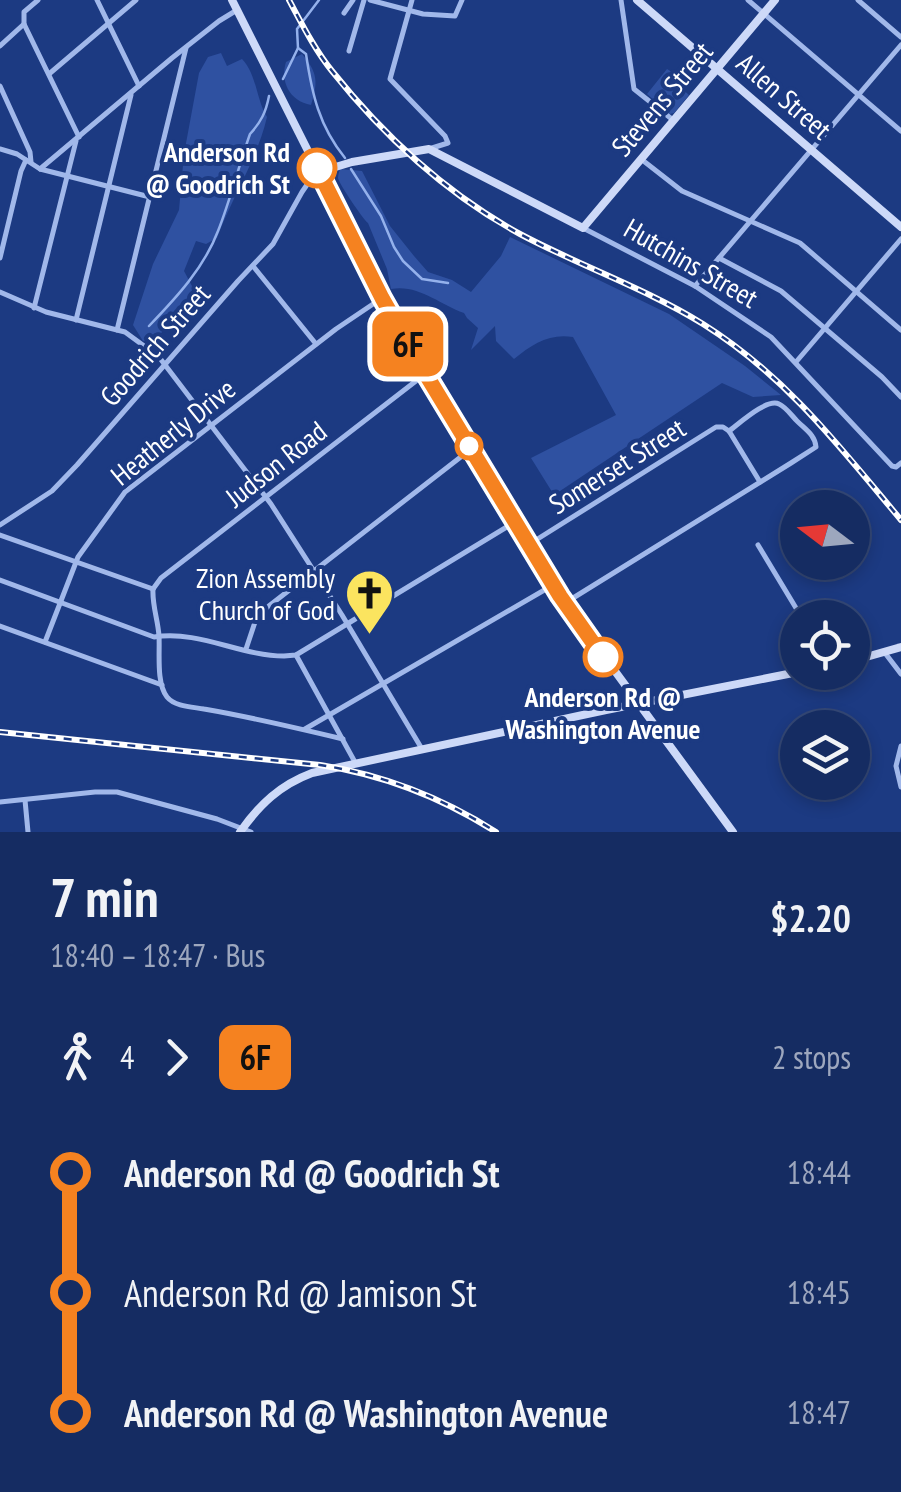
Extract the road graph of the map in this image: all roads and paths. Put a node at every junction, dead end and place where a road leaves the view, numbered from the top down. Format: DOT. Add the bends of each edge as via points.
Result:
graph roads {
  1 [pos="38,0"];
  2 [pos="97,0"];
  3 [pos="136,0"];
  4 [pos="232,0"];
  5 [pos="353,0"];
  6 [pos="367,0"];
  7 [pos="412,0"];
  8 [pos="462,0"];
  9 [pos="621,0"];
  10 [pos="637,0"];
  11 [pos="748,0"];
  12 [pos="775,0"];
  13 [pos="858,0"];
  14 [pos="237,10"];
  15 [pos="410,10"];
  16 [pos="344,13"];
  17 [pos="764,14"];
  18 [pos="24,24"];
  19 [pos="108,24"];
  20 [pos="901,36"];
  21 [pos="901,45"];
  22 [pos="0,46"];
  23 [pos="186,48"];
  24 [pos="350,51"];
  25 [pos="717,68"];
  26 [pos="49,74"];
  27 [pos="0,86"];
  28 [pos="139,86"];
  29 [pos="131,93"];
  30 [pos="858,94"];
  31 [pos="673,120"];
  32 [pos="901,131"];
  33 [pos="78,138"];
  34 [pos="429,148"];
  35 [pos="0,150"];
  36 [pos="811,150"];
  37 [pos="642,159"];
  38 [pos="29,162"];
  39 [pos="40,170"];
  40 [pos="319,172"];
  41 [pos="67,176"];
  42 [pos="108,187"];
  43 [pos="150,197"];
  44 [pos="751,220"];
  45 [pos="901,227"];
  46 [pos="584,228"];
  47 [pos="901,239"];
  48 [pos="0,258"];
  49 [pos="719,258"];
  50 [pos="252,266"];
  51 [pos="695,286"];
  52 [pos="857,291"];
  53 [pos="0,292"];
  54 [pos="382,298"];
  55 [pos="34,308"];
  56 [pos="76,320"];
  57 [pos="825,328"];
  58 [pos="117,330"];
  59 [pos="901,330"];
  60 [pos="316,344"];
  61 [pos="796,362"];
  62 [pos="164,365"];
  63 [pos="425,374"];
  64 [pos="901,396"];
  65 [pos="210,425"];
  66 [pos="729,431"];
  67 [pos="470,449"];
  68 [pos="898,465"];
  69 [pos="760,482"];
  70 [pos="266,498"];
  71 [pos="515,522"];
  72 [pos="0,525"];
  73 [pos="0,535"];
  74 [pos="528,545"];
  75 [pos="758,545"];
  76 [pos="76,562"];
  77 [pos="314,572"];
  78 [pos="0,580"];
  79 [pos="554,585"];
  80 [pos="153,589"];
  81 [pos="791,600"];
  82 [pos="60,602"];
  83 [pos="565,603"];
  84 [pos="347,623"];
  85 [pos="0,626"];
  86 [pos="159,636"];
  87 [pos="45,642"];
  88 [pos="901,647"];
  89 [pos="246,649"];
  90 [pos="884,653"];
  91 [pos="296,654"];
  92 [pos="870,656"];
  93 [pos="901,674"];
  94 [pos="780,675"];
  95 [pos="384,684"];
  96 [pos="163,685"];
  97 [pos="638,703"];
  98 [pos="330,715"];
  99 [pos="305,729"];
  100 [pos="343,739"];
  101 [pos="901,746"];
  102 [pos="422,749"];
  103 [pos="356,764"];
  104 [pos="901,787"];
  105 [pos="25,800"];
  106 [pos="0,802"];
  107 [pos="245,831"];
  108 [pos="28,832"];
  109 [pos="733,832"];
  1 -- 18 [label="street" via="24,12"];
  2 -- 19 [label="street"];
  3 -- 19 [label="street"];
  4 -- 14 [label="main road"];
  5 -- 16 [label="street"];
  6 -- 15 [label="street"];
  6 -- 24 [label="street"];
  7 -- 15 [label="street"];
  8 -- 15 [label="street" via="455,16"];
  9 -- 31 [label="street" via="634,88"];
  10 -- 25 [label="main road, Allen Street"];
  11 -- 17 [label="street"];
  12 -- 17 [label="main road, Stevens Street"];
  13 -- 20 [label="street"];
  14 -- 23 [label="street"];
  14 -- 40 [label="main road"];
  15 -- 34 [label="street" via="390,79 447,138"];
  17 -- 25 [label="main road, Stevens Street"];
  17 -- 30 [label="street"];
  18 -- 22 [label="street"];
  18 -- 26 [label="street"];
  19 -- 26 [label="street"];
  19 -- 28 [label="street"];
  21 -- 30 [label="street"];
  23 -- 28 [label="street"];
  23 -- 43 [label="street"];
  25 -- 31 [label="main road, Stevens Street"];
  25 -- 36 [label="main road, Allen Street"];
  26 -- 33 [label="street"];
  27 -- 38 [label="street"];
  28 -- 29 [label="street"];
  29 -- 33 [label="street"];
  29 -- 42 [label="street"];
  30 -- 32 [label="street"];
  30 -- 36 [label="street"];
  31 -- 37 [label="main road, Stevens Street"];
  33 -- 39 [label="street"];
  33 -- 41 [label="street"];
  34 -- 40 [label="main road"];
  34 -- 46 [label="main road, Hutchins Street"];
  35 -- 38 [label="street"];
  36 -- 44 [label="street"];
  36 -- 45 [label="main road, Allen Street"];
  37 -- 44 [label="street" via="682,191"];
  37 -- 46 [label="main road, Stevens Street"];
  38 -- 39 [label="street"];
  38 -- 48 [label="street"];
  39 -- 41 [label="street"];
  40 -- 50 [label="street, Goodrich Street"];
  40 -- 54 [label="main road"];
  41 -- 42 [label="street"];
  41 -- 55 [label="street"];
  42 -- 43 [label="street"];
  42 -- 56 [label="street"];
  43 -- 58 [label="street"];
  44 -- 49 [label="street"];
  44 -- 52 [label="street" via="800,243"];
  46 -- 51 [label="street, Hutchins Street"];
  47 -- 52 [label="street"];
  49 -- 51 [label="street"];
  49 -- 57 [label="street" via="781,291"];
  50 -- 60 [label="street"];
  50 -- 62 [label="street, Goodrich Street"];
  51 -- 61 [label="street, Hutchins Street"];
  52 -- 57 [label="street"];
  52 -- 59 [label="street"];
  53 -- 55 [label="street"];
  54 -- 60 [label="street, Heatherly Drive"];
  54 -- 63 [label="main road"];
  55 -- 56 [label="street"];
  56 -- 58 [label="street"];
  57 -- 61 [label="street"];
  57 -- 64 [label="street"];
  58 -- 62 [label="street"];
  60 -- 65 [label="street, Heatherly Drive"];
  61 -- 68 [label="street, Hutchins Street"];
  62 -- 65 [label="street"];
  62 -- 72 [label="street, Goodrich Street" via="61,482"];
  63 -- 67 [label="main road"];
  63 -- 70 [label="street, Judson Road"];
  65 -- 70 [label="street"];
  65 -- 76 [label="street, Heatherly Drive" via="125,492"];
  66 -- 69 [label="street"];
  66 -- 69 [label="street, Somerset Street" via="774,402 816,440 816,447"];
  66 -- 74 [label="street, Somerset Street" via="716,427"];
  67 -- 71 [label="main road"];
  67 -- 77 [label="street"];
  69 -- 83 [label="street"];
  70 -- 77 [label="street"];
  70 -- 80 [label="street, Judson Road"];
  71 -- 74 [label="main road"];
  71 -- 84 [label="street"];
  73 -- 76 [label="street"];
  74 -- 79 [label="main road"];
  75 -- 81 [label="street"];
  76 -- 80 [label="street"];
  76 -- 82 [label="street, Heatherly Drive"];
  77 -- 84 [label="street"];
  77 -- 89 [label="street" via="260,614"];
  78 -- 82 [label="street"];
  79 -- 83 [label="main road"];
  79 -- 95 [label="street"];
  80 -- 86 [label="street"];
  82 -- 86 [label="street"];
  82 -- 87 [label="street, Heatherly Drive"];
  83 -- 97 [label="main road"];
  84 -- 91 [label="street"];
  84 -- 95 [label="street"];
  85 -- 87 [label="street"];
  86 -- 89 [label="street"];
  86 -- 96 [label="street"];
  87 -- 96 [label="street"];
  88 -- 90 [label="main road"];
  89 -- 91 [label="street"];
  90 -- 92 [label="main road"];
  90 -- 93 [label="street"];
  91 -- 98 [label="street"];
  94 -- 97 [label="main road"];
  95 -- 98 [label="street"];
  95 -- 102 [label="street"];
  96 -- 99 [label="street" via="178,704"];
  97 -- 102 [label="main road"];
  97 -- 109 [label="main road"];
  98 -- 99 [label="street"];
  98 -- 100 [label="street"];
  99 -- 100 [label="street"];
  100 -- 103 [label="street"];
  101 -- 104 [label="street"];
  102 -- 103 [label="main road"];
  103 -- 107 [label="main road" via="288,784 263,802"];
  105 -- 106 [label="street"];
  105 -- 107 [label="street" via="116,792"];
  105 -- 108 [label="street"];
}
